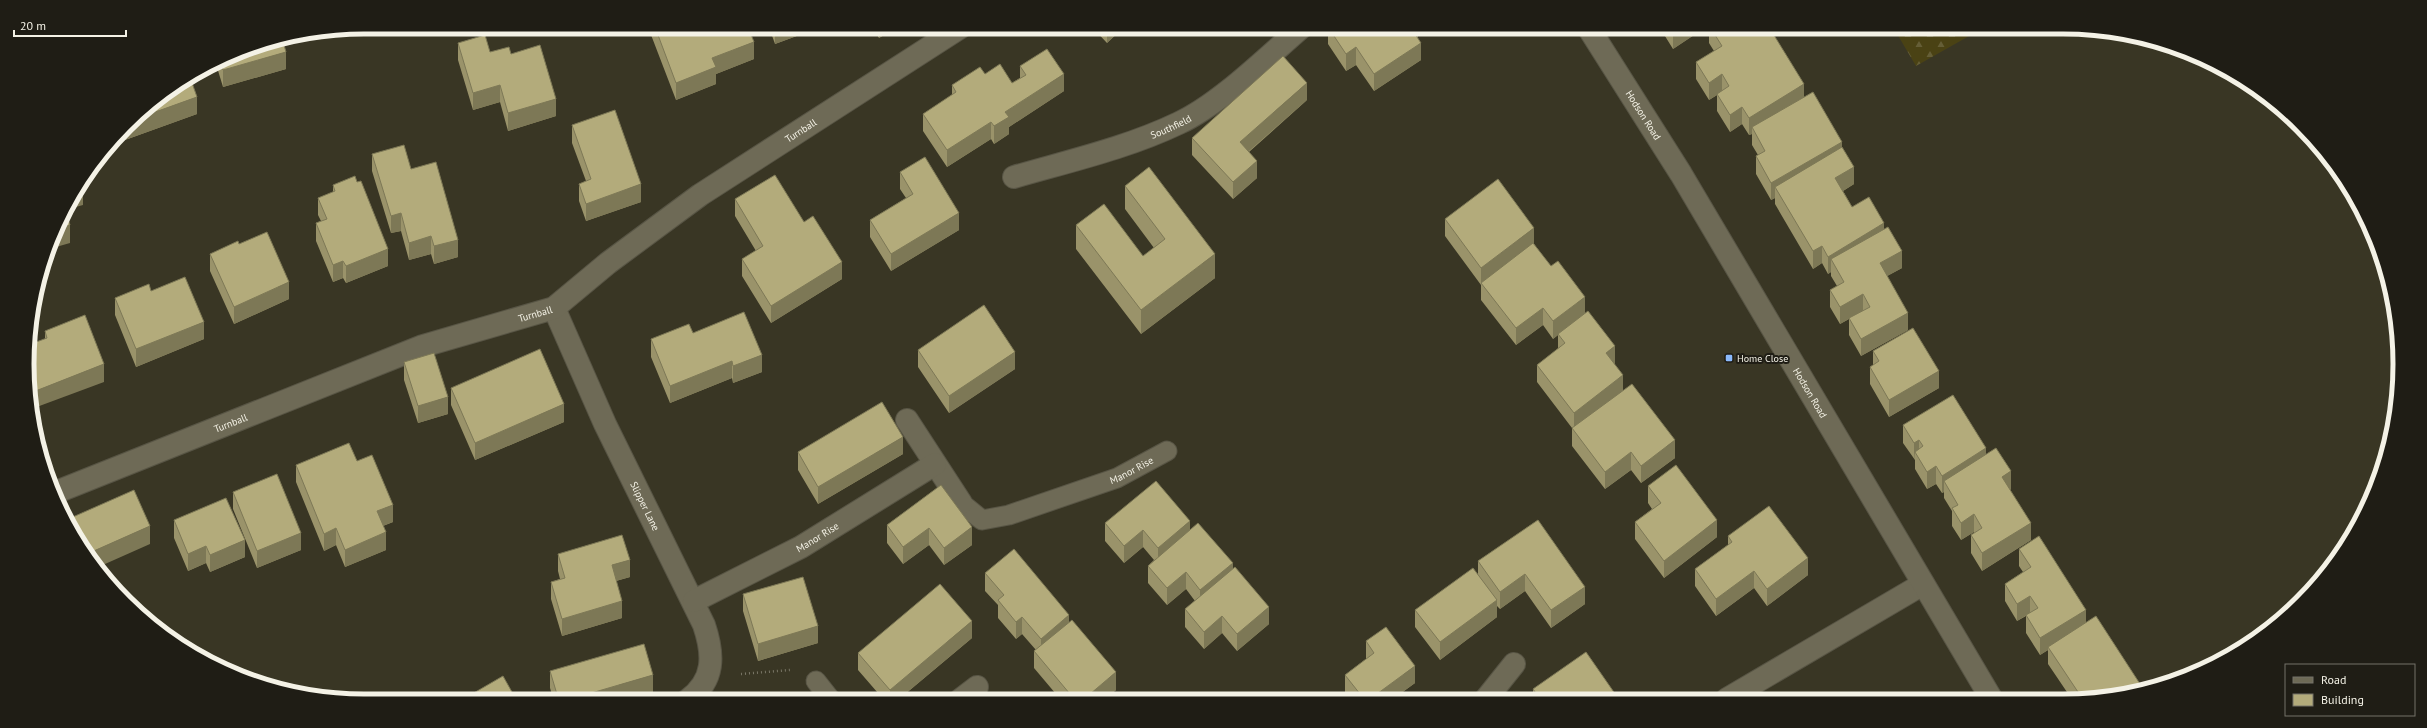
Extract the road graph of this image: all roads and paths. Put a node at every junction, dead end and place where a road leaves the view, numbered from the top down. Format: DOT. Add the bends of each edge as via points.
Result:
graph roads {
  1 [pos="950,34"];
  2 [pos="1294,34"];
  3 [pos="1592,34"];
  4 [pos="1014,178"];
  5 [pos="554,308"];
  6 [pos="907,420"];
  7 [pos="1167,451"];
  8 [pos="935,464"];
  9 [pos="59,491"];
  10 [pos="961,503"];
  11 [pos="1923,584"];
  12 [pos="694,601"];
  13 [pos="1514,664"];
  14 [pos="709,672"];
  15 [pos="816,681"];
  16 [pos="694,694"];
  17 [pos="826,694"];
  18 [pos="1490,694"];
  19 [pos="1736,694"];
  20 [pos="1989,694"];
  1 -- 5 [label="street, Turnball" via="700,195 614,258"];
  2 -- 4 [label="street, Southfield" via="1225,93 1181,123 1137,141"];
  3 -- 11 [label="street, Hodson Road" via="1685,181"];
  5 -- 9 [label="street, Turnball" via="423,346"];
  5 -- 12 [label="street, Slipper Lane" via="605,424"];
  6 -- 8 [label="street, Manor Rise"];
  7 -- 10 [label="lane, Manor Rise" via="1117,478 1009,515 982,520"];
  8 -- 10 [label="street, Manor Rise"];
  8 -- 12 [label="street, Manor Rise" via="801,547"];
  11 -- 19 [label="street"];
  11 -- 20 [label="street, Hodson Road"];
  12 -- 14 [label="street, Slipper Lane" via="709,639"];
  13 -- 18 [label="street"];
  14 -- 15 [label="path" via="738,674 792,670"];
  14 -- 16 [label="street, Slipper Lane" via="705,684"];
  15 -- 17 [label="lane"];
}
